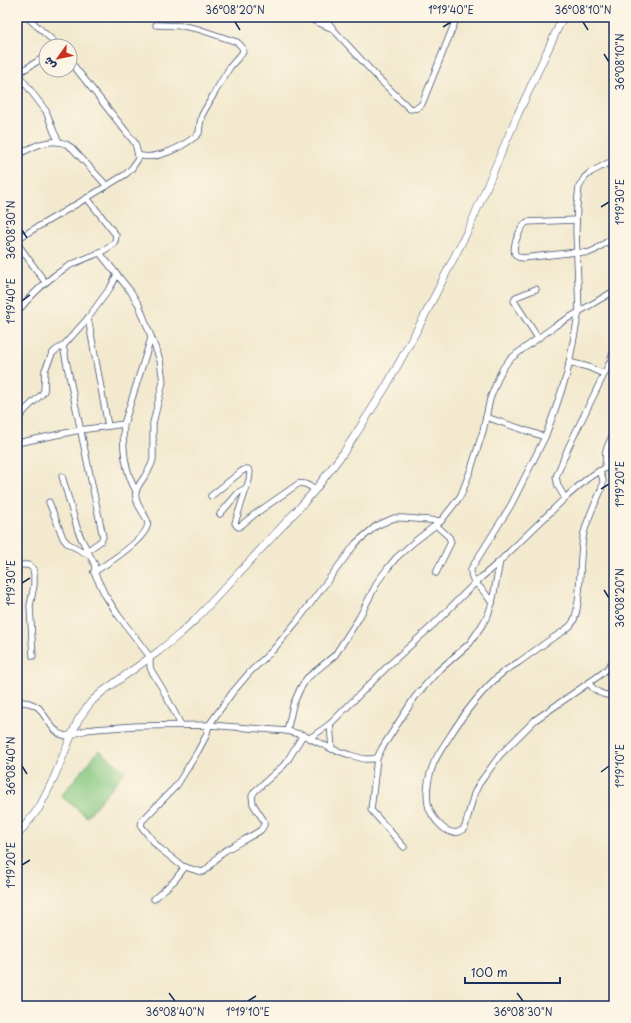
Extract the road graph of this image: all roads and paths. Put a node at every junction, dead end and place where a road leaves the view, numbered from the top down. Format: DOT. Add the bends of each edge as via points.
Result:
graph roads {
  1 [pos="27,17"];
  2 [pos="306,17"];
  3 [pos="323,17"];
  4 [pos="457,17"];
  5 [pos="563,17"];
  6 [pos="156,25"];
  7 [pos="333,29"];
  8 [pos="50,38"];
  9 [pos="38,61"];
  10 [pos="78,71"];
  11 [pos="17,74"];
  12 [pos="59,142"];
  13 [pos="17,155"];
  14 [pos="138,155"];
  15 [pos="614,160"];
  16 [pos="107,186"];
  17 [pos="88,198"];
  18 [pos="576,220"];
  19 [pos="614,238"];
  20 [pos="17,239"];
  21 [pos="17,243"];
  22 [pos="100,252"];
  23 [pos="577,252"];
  24 [pos="117,274"];
  25 [pos="45,282"];
  26 [pos="536,289"];
  27 [pos="614,291"];
  28 [pos="579,311"];
  29 [pos="17,312"];
  30 [pos="88,318"];
  31 [pos="151,338"];
  32 [pos="538,338"];
  33 [pos="63,346"];
  34 [pos="614,349"];
  35 [pos="569,362"];
  36 [pos="604,374"];
  37 [pos="486,417"];
  38 [pos="17,420"];
  39 [pos="124,424"];
  40 [pos="108,426"];
  41 [pos="80,430"];
  42 [pos="614,431"];
  43 [pos="545,437"];
  44 [pos="17,443"];
  45 [pos="614,458"];
  46 [pos="613,465"];
  47 [pos="602,469"];
  48 [pos="62,476"];
  49 [pos="246,488"];
  50 [pos="315,490"];
  51 [pos="136,491"];
  52 [pos="211,496"];
  53 [pos="565,498"];
  54 [pos="49,502"];
  55 [pos="220,514"];
  56 [pos="439,523"];
  57 [pos="88,553"];
  58 [pos="500,561"];
  59 [pos="17,565"];
  60 [pos="94,572"];
  61 [pos="436,573"];
  62 [pos="476,583"];
  63 [pos="492,603"];
  64 [pos="33,656"];
  65 [pos="150,657"];
  66 [pos="614,660"];
  67 [pos="588,683"];
  68 [pos="614,695"];
  69 [pos="17,701"];
  70 [pos="330,724"];
  71 [pos="181,725"];
  72 [pos="209,725"];
  73 [pos="287,731"];
  74 [pos="72,735"];
  75 [pos="303,735"];
  76 [pos="310,738"];
  77 [pos="332,749"];
  78 [pos="377,758"];
  79 [pos="17,836"];
  80 [pos="404,848"];
  81 [pos="185,867"];
  82 [pos="154,899"];
  1 -- 8 [label="street"];
  2 -- 7 [label="street"];
  3 -- 7 [label="street"];
  4 -- 7 [label="street" via="422,104 410,109"];
  5 -- 50 [label="street" via="470,226 424,317 387,385 344,452"];
  6 -- 14 [label="street" via="198,29 237,42 243,52 226,72 212,96 202,115 199,133 196,136 168,152 152,156"];
  9 -- 11 [label="street"];
  10 -- 14 [label="street" via="135,143"];
  11 -- 12 [label="street" via="46,111"];
  12 -- 13 [label="street" via="42,142"];
  12 -- 16 [label="street" via="72,148"];
  14 -- 16 [label="street" via="132,168"];
  15 -- 18 [label="street" via="591,172 581,182"];
  16 -- 17 [label="street"];
  17 -- 20 [label="street"];
  17 -- 22 [label="street" via="116,235 114,243"];
  18 -- 23 [label="street"];
  18 -- 23 [label="street" via="527,222 517,237 514,251 520,258"];
  19 -- 23 [label="street" via="588,253"];
  21 -- 25 [label="street"];
  22 -- 24 [label="street"];
  22 -- 25 [label="street" via="68,266"];
  23 -- 28 [label="street"];
  24 -- 30 [label="street"];
  24 -- 31 [label="street" via="139,305"];
  25 -- 29 [label="street"];
  26 -- 32 [label="street" via="516,297 514,301"];
  27 -- 28 [label="street"];
  28 -- 32 [label="street"];
  28 -- 35 [label="street"];
  30 -- 33 [label="street"];
  30 -- 40 [label="street"];
  31 -- 39 [label="street"];
  31 -- 51 [label="street" via="160,360 163,382 153,423 152,465"];
  32 -- 37 [label="street" via="509,360 503,368 490,399"];
  33 -- 38 [label="street" via="51,356 45,370 42,394"];
  33 -- 41 [label="street"];
  34 -- 36 [label="street"];
  35 -- 36 [label="street"];
  35 -- 43 [label="street"];
  36 -- 53 [label="street" via="556,477"];
  37 -- 43 [label="street"];
  37 -- 56 [label="street" via="461,495"];
  39 -- 40 [label="street"];
  39 -- 51 [label="street" via="123,441 127,470"];
  40 -- 41 [label="street"];
  41 -- 44 [label="street"];
  41 -- 57 [label="street" via="102,537"];
  42 -- 47 [label="street"];
  43 -- 62 [label="street" via="511,505 472,567 471,575"];
  45 -- 46 [label="street"];
  46 -- 47 [label="street"];
  47 -- 53 [label="street"];
  47 -- 67 [label="street" via="603,485 584,535 577,604 572,624 502,674 476,699 456,726 432,768 428,788 429,808 440,826 454,832 463,830 474,794 500,755 535,720"];
  48 -- 57 [label="street" via="78,530"];
  49 -- 50 [label="street" via="235,522 238,527 298,484 308,484"];
  49 -- 52 [label="street" via="250,478 247,469"];
  49 -- 55 [label="street" via="239,492"];
  50 -- 65 [label="street" via="195,620"];
  51 -- 60 [label="street" via="136,499 148,520 148,526 142,536 128,548"];
  53 -- 58 [label="street"];
  54 -- 57 [label="street" via="63,538 67,543"];
  56 -- 61 [label="street" via="451,543"];
  56 -- 72 [label="street" via="394,518 367,533 356,543 273,650 248,673"];
  56 -- 73 [label="street" via="414,542 386,569 335,655 307,678 300,689"];
  57 -- 60 [label="street" via="94,563"];
  58 -- 62 [label="street"];
  58 -- 63 [label="street"];
  59 -- 64 [label="street" via="30,566 34,574 30,606"];
  60 -- 65 [label="street" via="118,615"];
  62 -- 63 [label="street"];
  62 -- 70 [label="street"];
  63 -- 78 [label="street" via="488,615 470,643 437,672 415,697"];
  65 -- 71 [label="street" via="151,670"];
  65 -- 74 [label="street" via="92,701 78,720"];
  66 -- 67 [label="street" via="607,669"];
  67 -- 68 [label="street" via="602,694"];
  69 -- 74 [label="street" via="39,708 60,734"];
  70 -- 76 [label="street"];
  70 -- 77 [label="street"];
  71 -- 72 [label="street"];
  71 -- 74 [label="street" via="95,729"];
  72 -- 73 [label="street"];
  72 -- 81 [label="street" via="206,736 177,785 141,824 158,847"];
  73 -- 75 [label="street"];
  74 -- 79 [label="street" via="39,808"];
  75 -- 76 [label="street"];
  75 -- 81 [label="street" via="284,765 252,796 253,804 264,820 261,830 223,852 203,872"];
  76 -- 77 [label="street"];
  77 -- 78 [label="street" via="364,758"];
  78 -- 80 [label="street" via="371,810"];
  81 -- 82 [label="street"];
}
